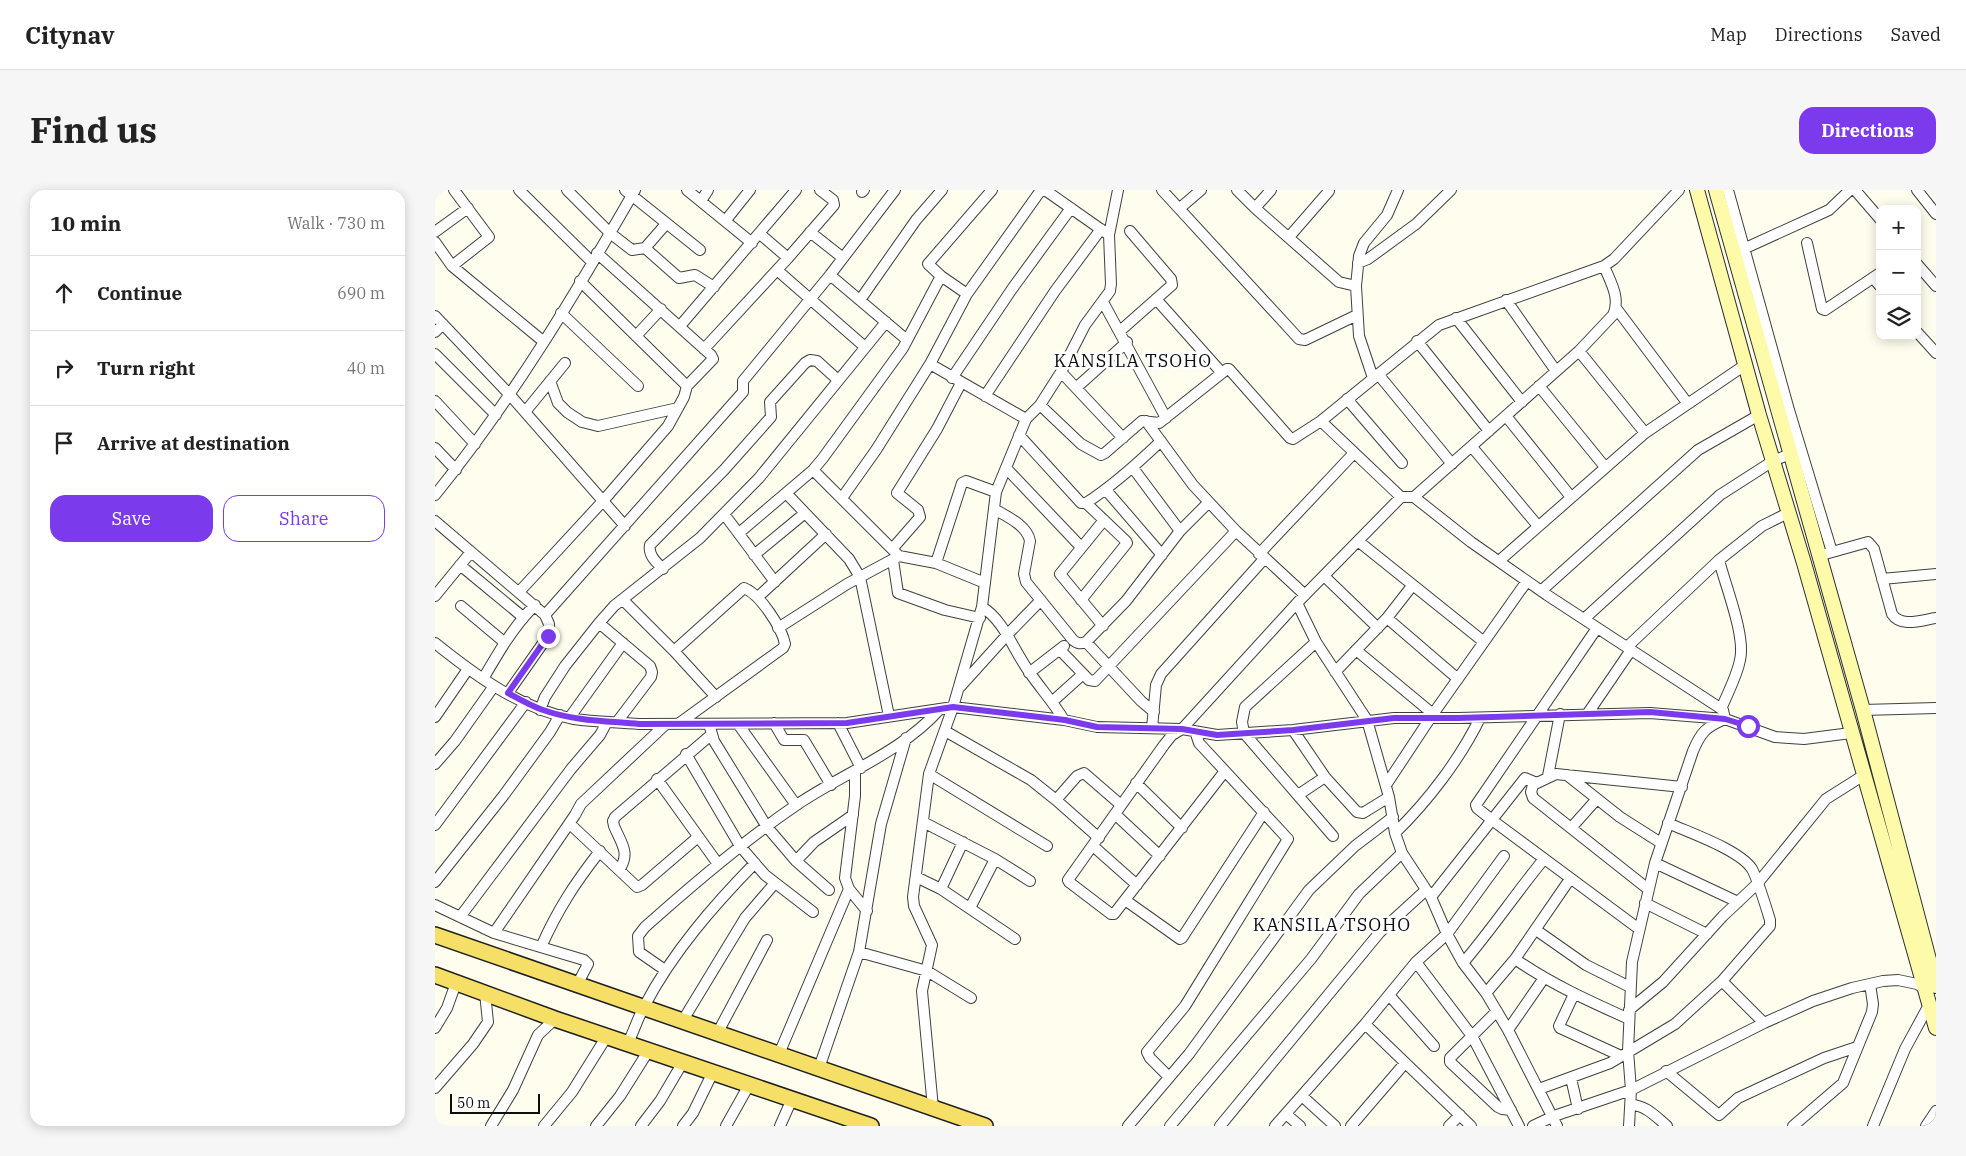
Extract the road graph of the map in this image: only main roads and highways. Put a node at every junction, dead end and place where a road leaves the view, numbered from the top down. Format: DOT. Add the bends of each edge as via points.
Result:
graph roads {
  1 [pos="1697,190"];
  2 [pos="1717,190"];
  3 [pos="435,935"];
  4 [pos="435,975"];
  5 [pos="1930,987"];
  6 [pos="1936,1028"];
  7 [pos="855,1124"];
  8 [pos="871,1126"];
  9 [pos="985,1126"];
  1 -- 5 [label="main road" via="1851,733"];
  2 -- 5 [label="main road" via="1728,211 1740,251 1790,454 1825,554"];
  3 -- 9 [label="main road"];
  4 -- 7 [label="main road"];
  5 -- 6 [label="main road"];
  7 -- 8 [label="main road"];
}
